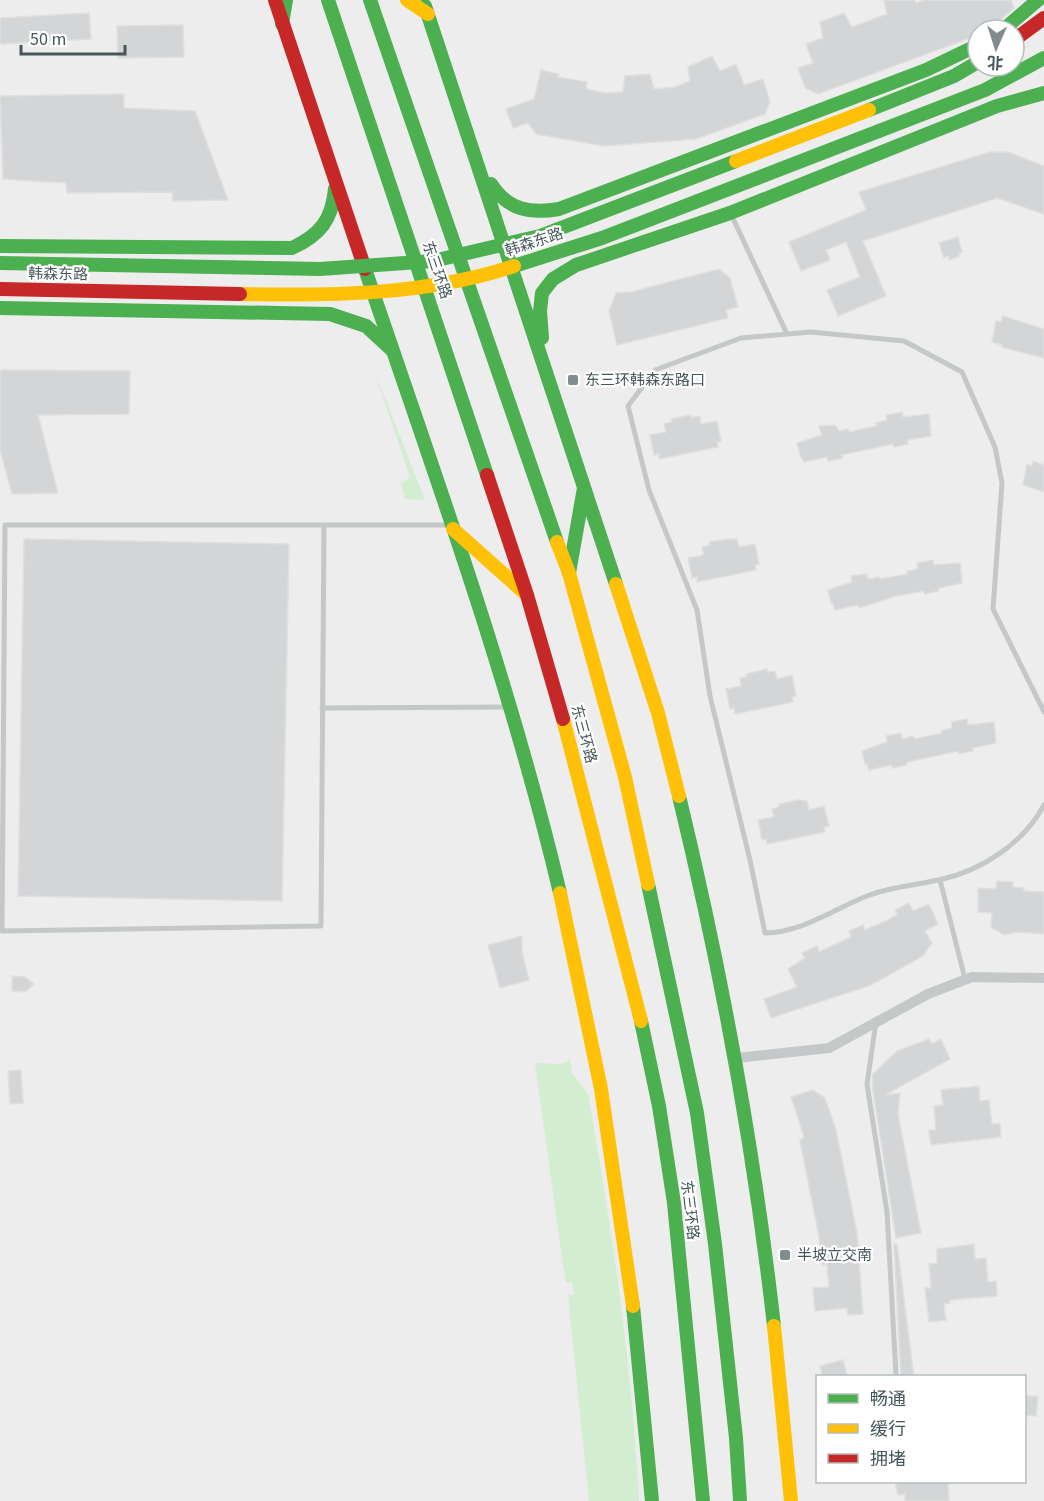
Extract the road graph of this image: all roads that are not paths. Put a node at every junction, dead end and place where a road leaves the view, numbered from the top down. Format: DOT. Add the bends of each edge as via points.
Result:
graph roads {
  1 [pos="274,0"];
  2 [pos="286,0"];
  3 [pos="328,0"];
  4 [pos="370,0"];
  5 [pos="407,0"];
  6 [pos="423,0"];
  7 [pos="1038,0"];
  8 [pos="428,14"];
  9 [pos="1017,18"];
  10 [pos="1044,18"];
  11 [pos="282,24"];
  12 [pos="1026,31"];
  13 [pos="966,51"];
  14 [pos="1044,58"];
  15 [pos="966,69"];
  16 [pos="1044,93"];
  17 [pos="953,103"];
  18 [pos="997,106"];
  19 [pos="930,131"];
  20 [pos="477,158"];
  21 [pos="336,183"];
  22 [pos="730,213"];
  23 [pos="0,246"];
  24 [pos="0,263"];
  25 [pos="0,289"];
  26 [pos="0,308"];
  27 [pos="787,334"];
  28 [pos="393,351"];
  29 [pos="545,368"];
  30 [pos="584,488"];
  31 [pos="324,525"];
  32 [pos="452,527"];
  33 [pos="569,573"];
  34 [pos="527,595"];
  35 [pos="510,707"];
  36 [pos="322,708"];
  37 [pos="1044,712"];
  38 [pos="1044,805"];
  39 [pos="940,880"];
  40 [pos="1044,978"];
  41 [pos="965,980"];
  42 [pos="876,1021"];
  43 [pos="736,1058"];
  44 [pos="896,1375"];
  45 [pos="651,1501"];
  46 [pos="704,1501"];
  47 [pos="740,1501"];
  48 [pos="791,1501"];
  1 -- 11 [label="main road"];
  2 -- 11 [label="main road"];
  3 -- 34 [label="main road, 东三环路"];
  4 -- 33 [label="main road, 东三环路"];
  5 -- 8 [label="main road"];
  6 -- 8 [label="main road"];
  7 -- 9 [label="main road"];
  8 -- 20 [label="main road"];
  10 -- 12 [label="main road"];
  11 -- 21 [label="main road"];
  13 -- 20 [label="main road" via="926,70 539,214 504,203"];
  14 -- 17 [label="main road, 韩森东路"];
  15 -- 24 [label="main road, 韩森东路, bridge" via="540,236 434,261 320,269"];
  16 -- 18 [label="main road"];
  17 -- 18 [label="main road"];
  17 -- 19 [label="main road"];
  17 -- 25 [label="main road, 韩森东路, bridge" via="602,238 490,274 394,291 326,296"];
  18 -- 19 [label="main road"];
  19 -- 22 [label="main road"];
  20 -- 29 [label="main road"];
  21 -- 23 [label="main road" via="334,208 326,223 315,238 292,248"];
  21 -- 28 [label="main road"];
  22 -- 27 [label="lane"];
  22 -- 29 [label="main road" via="576,265 553,277 544,286 541,297"];
  26 -- 28 [label="main road" via="330,314 366,326"];
  27 -- 37 [label="lane" via="812,332 904,341 962,372 995,447 1002,483 993,609"];
  27 -- 39 [label="lane" via="741,338 655,370 628,406 649,490 697,610 710,696 765,933 783,933 870,895"];
  28 -- 32 [label="main road"];
  29 -- 30 [label="main road"];
  30 -- 33 [label="main road"];
  30 -- 43 [label="main road" via="665,741"];
  31 -- 32 [label="lane"];
  31 -- 36 [label="lane"];
  31 -- 36 [label="lane" via="5,525 2,931 321,926"];
  32 -- 34 [label="main road"];
  32 -- 35 [label="main road"];
  33 -- 47 [label="main road, 东三环路" via="625,777 697,1113 715,1244"];
  34 -- 46 [label="main road, 东三环路" via="637,1000 659,1106 687,1316"];
  35 -- 36 [label="lane"];
  35 -- 45 [label="main road" via="580,976 634,1313"];
  38 -- 39 [label="lane" via="1034,825 998,856"];
  39 -- 41 [label="lane"];
  40 -- 41 [label="street"];
  41 -- 42 [label="street"];
  42 -- 43 [label="street" via="830,1048"];
  42 -- 44 [label="lane" via="867,1084 887,1212"];
  43 -- 48 [label="main road" via="767,1257"];
}
